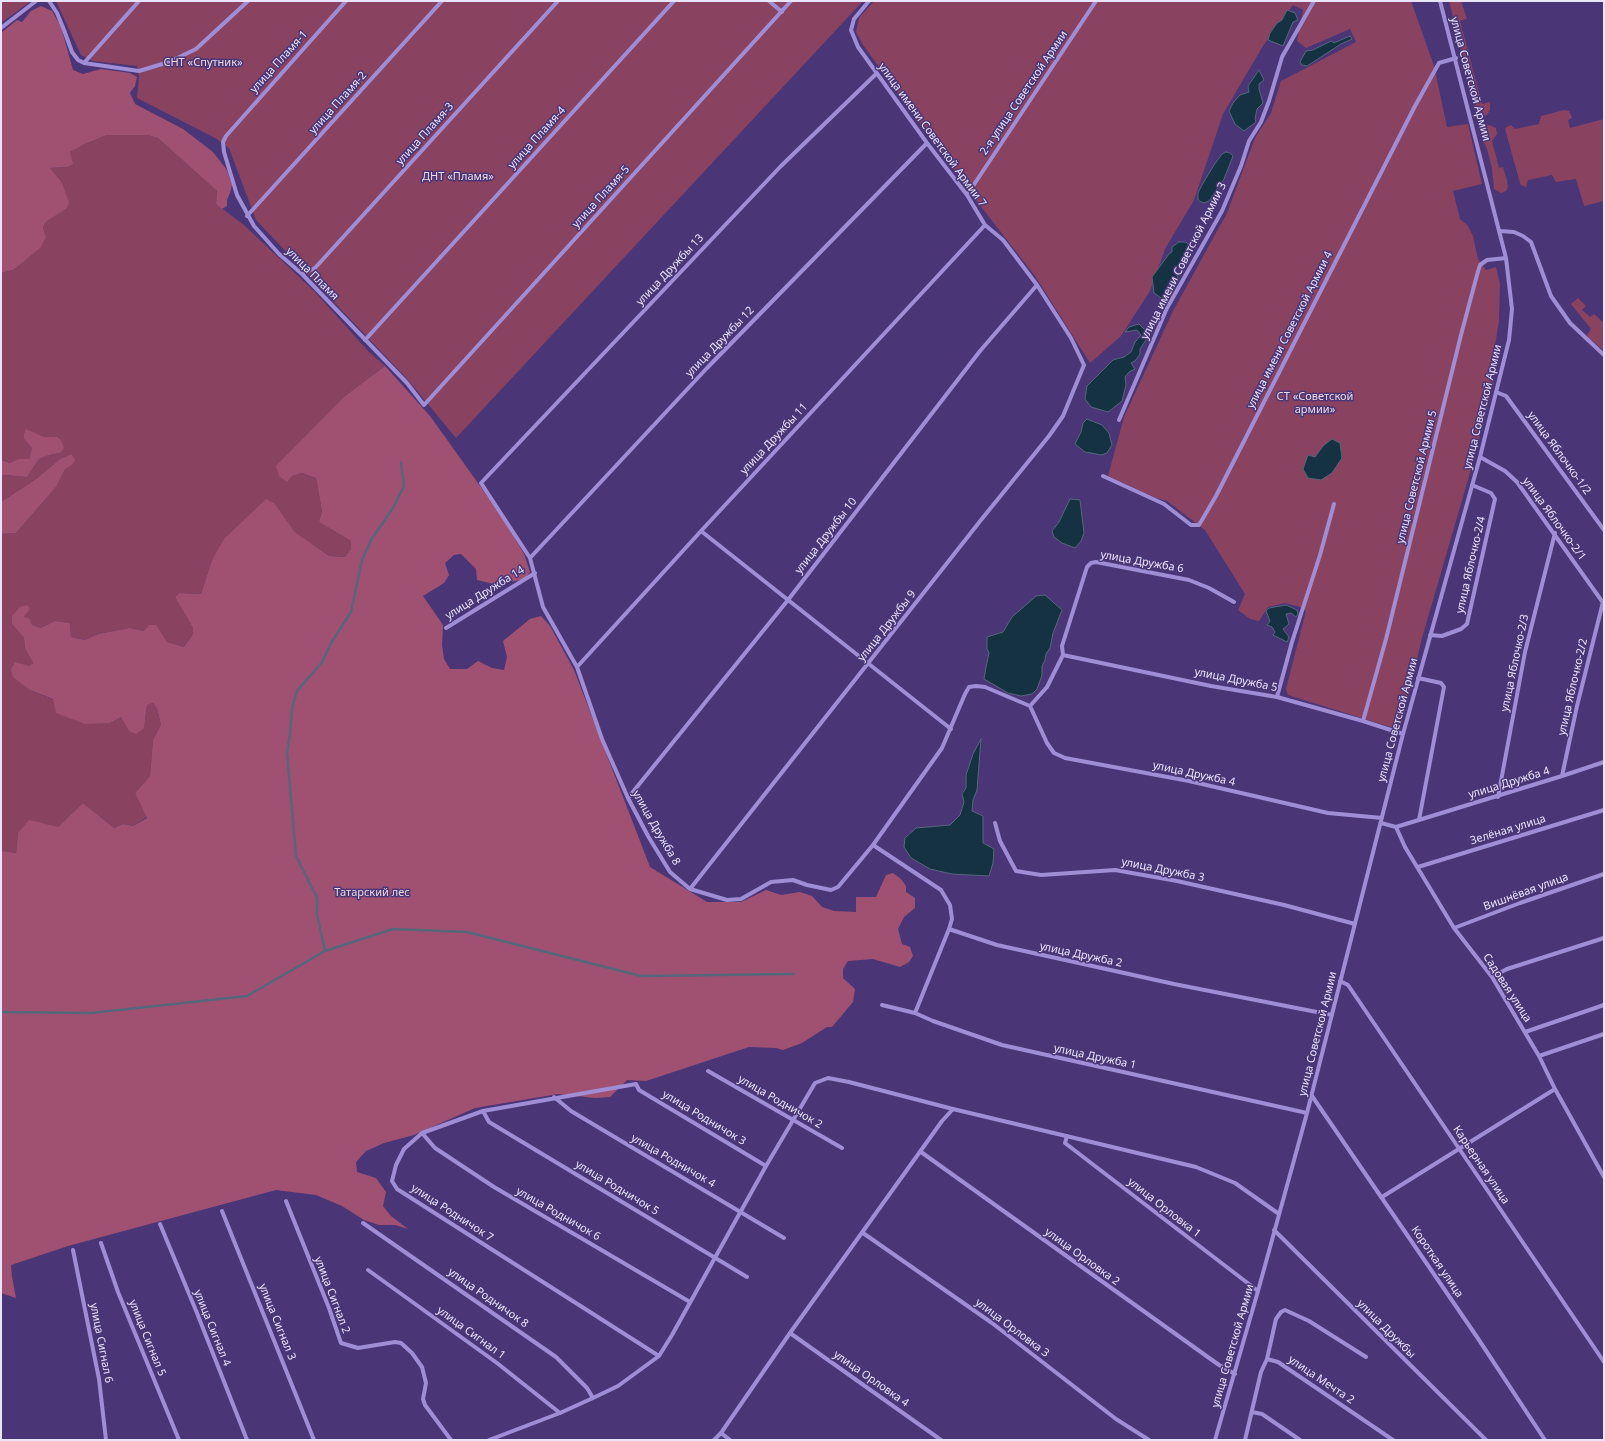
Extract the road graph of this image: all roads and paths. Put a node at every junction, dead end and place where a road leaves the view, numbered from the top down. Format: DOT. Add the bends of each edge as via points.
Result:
graph roads {
  1 [pos="36,1"];
  2 [pos="49,1"];
  3 [pos="139,1"];
  4 [pos="248,1"];
  5 [pos="346,1"];
  6 [pos="442,1"];
  7 [pos="558,1"];
  8 [pos="674,1"];
  9 [pos="769,1"];
  10 [pos="791,1"];
  11 [pos="869,1"];
  12 [pos="1096,1"];
  13 [pos="1314,1"];
  14 [pos="1440,1"];
  15 [pos="782,12"];
  16 [pos="1,28"];
  17 [pos="1456,58"];
  18 [pos="84,63"];
  19 [pos="876,74"];
  20 [pos="226,136"];
  21 [pos="927,143"];
  22 [pos="967,195"];
  23 [pos="247,216"];
  24 [pos="985,225"];
  25 [pos="1500,232"];
  26 [pos="1506,258"];
  27 [pos="302,274"];
  28 [pos="1037,286"];
  29 [pos="365,340"];
  30 [pos="1604,355"];
  31 [pos="1084,365"];
  32 [pos="1496,392"];
  33 [pos="424,405"];
  34 [pos="1119,420"];
  35 [pos="1480,457"];
  36 [pos="1104,476"];
  37 [pos="481,484"];
  38 [pos="1472,485"];
  39 [pos="1334,504"];
  40 [pos="1604,530"];
  41 [pos="701,531"];
  42 [pos="1554,533"];
  43 [pos="530,558"];
  44 [pos="535,573"];
  45 [pos="788,600"];
  46 [pos="1234,602"];
  47 [pos="1603,603"];
  48 [pos="446,628"];
  49 [pos="1430,635"];
  50 [pos="1063,654"];
  51 [pos="868,664"];
  52 [pos="577,667"];
  53 [pos="1418,678"];
  54 [pos="1277,697"];
  55 [pos="1030,706"];
  56 [pos="1363,721"];
  57 [pos="951,729"];
  58 [pos="1403,734"];
  59 [pos="1604,762"];
  60 [pos="1562,776"];
  61 [pos="1498,796"];
  62 [pos="628,798"];
  63 [pos="1604,810"];
  64 [pos="1382,818"];
  65 [pos="1418,820"];
  66 [pos="995,823"];
  67 [pos="1381,823"];
  68 [pos="1396,827"];
  69 [pos="873,845"];
  70 [pos="1418,867"];
  71 [pos="1604,874"];
  72 [pos="690,889"];
  73 [pos="1355,924"];
  74 [pos="1454,928"];
  75 [pos="949,929"];
  76 [pos="1604,938"];
  77 [pos="1492,977"];
  78 [pos="1340,981"];
  79 [pos="882,1005"];
  80 [pos="1604,1005"];
  81 [pos="915,1013"];
  82 [pos="1332,1015"];
  83 [pos="1525,1032"];
  84 [pos="1604,1034"];
  85 [pos="1539,1056"];
  86 [pos="708,1070"];
  87 [pos="636,1084"];
  88 [pos="1555,1089"];
  89 [pos="1312,1096"];
  90 [pos="554,1097"];
  91 [pos="953,1109"];
  92 [pos="483,1111"];
  93 [pos="1307,1113"];
  94 [pos="793,1120"];
  95 [pos="422,1133"];
  96 [pos="1067,1136"];
  97 [pos="842,1148"];
  98 [pos="1459,1148"];
  99 [pos="921,1152"];
  100 [pos="766,1166"];
  101 [pos="1604,1178"];
  102 [pos="1382,1197"];
  103 [pos="286,1201"];
  104 [pos="222,1211"];
  105 [pos="741,1211"];
  106 [pos="1279,1214"];
  107 [pos="363,1223"];
  108 [pos="160,1224"];
  109 [pos="1274,1230"];
  110 [pos="863,1233"];
  111 [pos="784,1238"];
  112 [pos="101,1243"];
  113 [pos="73,1250"];
  114 [pos="715,1257"];
  115 [pos="368,1270"];
  116 [pos="747,1277"];
  117 [pos="1258,1291"];
  118 [pos="690,1302"];
  119 [pos="790,1333"];
  120 [pos="659,1356"];
  121 [pos="1366,1358"];
  122 [pos="1267,1359"];
  123 [pos="1604,1362"];
  124 [pos="1235,1374"];
  125 [pos="593,1398"];
  126 [pos="1252,1412"];
  127 [pos="560,1413"];
  128 [pos="721,1434"];
  129 [pos="106,1440"];
  130 [pos="179,1440"];
  131 [pos="247,1440"];
  132 [pos="314,1440"];
  133 [pos="451,1440"];
  134 [pos="489,1440"];
  135 [pos="714,1440"];
  136 [pos="730,1440"];
  137 [pos="941,1440"];
  138 [pos="1149,1440"];
  139 [pos="1215,1440"];
  140 [pos="1246,1440"];
  141 [pos="1300,1440"];
  142 [pos="1393,1440"];
  143 [pos="1486,1440"];
  144 [pos="1546,1440"];
  1 -- 16 [label="street"];
  2 -- 18 [label="street" via="62,24 72,52"];
  3 -- 18 [label="street"];
  4 -- 18 [label="street" via="196,49 169,62 138,71"];
  5 -- 20 [label="street, улица Пламя-1"];
  6 -- 23 [label="street, улица Пламя-2"];
  7 -- 27 [label="street, улица Пламя-3" via="315,268"];
  8 -- 29 [label="street, улица Пламя-4"];
  9 -- 15 [label="street"];
  10 -- 15 [label="street, улица Пламя-5"];
  11 -- 19 [label="street, улица имени Советской Армии 7" via="854,18 851,30 858,47"];
  12 -- 22 [label="street, 2-я улица Советской Армии"];
  13 -- 34 [label="street, улица имени Советской Армии 3" via="1282,57 1263,115 1249,141 1222,211 1168,308"];
  14 -- 17 [label="street, улица Советской Армии"];
  15 -- 33 [label="street, улица Пламя-5"];
  17 -- 25 [label="street, улица Советской Армии"];
  17 -- 36 [label="street, улица имени Советской Армии 4" via="1439,63 1415,106 1200,525 1191,525 1164,504"];
  19 -- 21 [label="street, улица имени Советской Армии 7"];
  19 -- 37 [label="street, улица Дружбы 13" via="770,178"];
  20 -- 23 [label="street, улица Пламя" via="223,142 224,152 237,195"];
  21 -- 22 [label="street, улица имени Советской Армии 7"];
  21 -- 43 [label="street, улица Дружбы 12" via="707,368"];
  22 -- 24 [label="street, улица имени Советской Армии 7"];
  23 -- 27 [label="street, улица Пламя" via="279,254"];
  24 -- 28 [label="street, улица имени Советской Армии 7" via="1002,240"];
  24 -- 41 [label="street, улица Дружбы 11"];
  25 -- 26 [label="street, улица Советской Армии"];
  25 -- 30 [label="street" via="1514,232 1531,242 1551,296 1570,323"];
  26 -- 32 [label="street, улица Советской Армии" via="1512,309 1509,340"];
  26 -- 56 [label="street, улица Советской Армии 5" via="1487,260 1480,265"];
  27 -- 29 [label="street, улица Пламя"];
  28 -- 31 [label="street, улица имени Советской Армии 7" via="1071,338"];
  28 -- 45 [label="street, улица Дружбы 10" via="980,351"];
  29 -- 33 [label="street, улица Пламя" via="407,383"];
  31 -- 51 [label="street, улица Дружбы 9" via="1063,416 1049,436"];
  32 -- 35 [label="street, улица Советской Армии"];
  32 -- 40 [label="street, улица Яблочко-1/2" via="1506,396"];
  35 -- 38 [label="street, улица Советской Армии"];
  35 -- 42 [label="street, улица Яблочко-2/1" via="1505,471 1517,482"];
  37 -- 43 [label="street, улица Дружба 8"];
  38 -- 49 [label="street, улица Советской Армии"];
  38 -- 49 [label="street, улица Яблочко-2/4" via="1491,493 1495,499 1467,624 1442,636"];
  39 -- 54 [label="street"];
  41 -- 45 [label="street"];
  41 -- 52 [label="street, улица Дружбы 11"];
  42 -- 47 [label="street, улица Яблочко-2/1"];
  42 -- 61 [label="street, улица Яблочко-2/3" via="1525,652"];
  43 -- 44 [label="street, улица Дружба 8"];
  44 -- 48 [label="street, улица Дружба 14"];
  44 -- 52 [label="street, улица Дружба 8" via="543,607"];
  45 -- 51 [label="street"];
  45 -- 62 [label="street, улица Дружбы 10"];
  46 -- 50 [label="street, улица Дружба 6" via="1210,588 1189,580 1091,563 1087,567 1062,646"];
  47 -- 60 [label="street, улица Яблочко-2/2"];
  49 -- 53 [label="street, улица Советской Армии"];
  50 -- 54 [label="street, улица Дружба 5" via="1211,686"];
  50 -- 55 [label="street" via="1047,687"];
  51 -- 57 [label="street"];
  51 -- 72 [label="street, улица Дружбы 9"];
  52 -- 62 [label="street, улица Дружба 8" via="602,739"];
  53 -- 58 [label="street, улица Советской Армии"];
  53 -- 65 [label="street" via="1441,683 1444,687"];
  54 -- 56 [label="street, улица Дружба 5"];
  55 -- 57 [label="street, улица Дружба 8" via="985,687 970,687"];
  55 -- 64 [label="street, улица Дружба 4" via="1047,743 1054,753 1065,758 1189,781 1328,813"];
  56 -- 58 [label="street, улица Дружба 5"];
  57 -- 69 [label="street, улица Дружба 8" via="942,748"];
  58 -- 64 [label="street, улица Советской Армии"];
  59 -- 60 [label="street, улица Дружба 4"];
  60 -- 61 [label="street, улица Дружба 4"];
  61 -- 65 [label="street, улица Дружба 4"];
  62 -- 72 [label="street, улица Дружба 8" via="670,872"];
  63 -- 70 [label="street, Зелёная улица"];
  64 -- 67 [label="street, улица Советской Армии"];
  65 -- 68 [label="street, улица Дружба 4"];
  66 -- 73 [label="street, улица Дружба 3" via="1007,857 1016,871 1041,875 1115,870 1284,905"];
  67 -- 68 [label="street"];
  67 -- 73 [label="street, улица Советской Армии"];
  68 -- 70 [label="street, Садовая улица"];
  69 -- 72 [label="street, улица Дружба 8" via="838,887 831,890 793,880 771,882 741,899 728,900"];
  69 -- 75 [label="street" via="941,890 950,905 952,919"];
  70 -- 74 [label="street, Садовая улица"];
  71 -- 74 [label="street, Вишнёвая улица"];
  73 -- 78 [label="street, улица Советской Армии"];
  74 -- 77 [label="street, Садовая улица"];
  75 -- 81 [label="street"];
  75 -- 82 [label="street, улица Дружба 2" via="997,945"];
  76 -- 77 [label="street" via="1507,969"];
  77 -- 83 [label="street, Садовая улица"];
  78 -- 82 [label="street, улица Советской Армии"];
  78 -- 98 [label="street, Карьерная улица" via="1348,985"];
  79 -- 81 [label="street, улица Дружба 1"];
  80 -- 83 [label="street"];
  81 -- 93 [label="street, улица Дружба 1" via="1002,1045"];
  82 -- 89 [label="street, улица Советской Армии"];
  83 -- 85 [label="street, Садовая улица"];
  84 -- 85 [label="street"];
  85 -- 88 [label="street, Садовая улица"];
  86 -- 94 [label="street, улица Родничок 2"];
  87 -- 90 [label="street, улица Родничок 7"];
  87 -- 100 [label="street, улица Родничок 3" via="639,1090"];
  88 -- 98 [label="street"];
  88 -- 101 [label="street, Садовая улица"];
  89 -- 93 [label="street, улица Советской Армии"];
  89 -- 102 [label="street, Короткая улица"];
  90 -- 92 [label="street, улица Родничок 7"];
  90 -- 105 [label="street, улица Родничок 4" via="571,1111"];
  91 -- 94 [label="street" via="828,1078 815,1083"];
  91 -- 96 [label="street"];
  91 -- 99 [label="street"];
  92 -- 95 [label="street, улица Родничок 7"];
  92 -- 114 [label="street, улица Родничок 5" via="489,1122"];
  93 -- 106 [label="street, улица Советской Армии"];
  94 -- 97 [label="street, улица Родничок 2"];
  94 -- 100 [label="street"];
  95 -- 118 [label="street, улица Родничок 6" via="435,1148 494,1187"];
  95 -- 120 [label="street, улица Родничок 7" via="404,1149 396,1165 392,1181 398,1189"];
  96 -- 106 [label="street" via="1196,1167 1235,1183"];
  96 -- 117 [label="street, улица Орловка 1" via="1066,1143"];
  98 -- 102 [label="street"];
  98 -- 123 [label="street, Карьерная улица"];
  99 -- 110 [label="street"];
  99 -- 124 [label="street, улица Орловка 2"];
  100 -- 105 [label="street"];
  102 -- 144 [label="street, Короткая улица"];
  103 -- 133 [label="street, улица Сигнал 2" via="341,1343 358,1348 401,1343 422,1367 426,1383 423,1399"];
  104 -- 132 [label="street, улица Сигнал 3"];
  105 -- 111 [label="street, улица Родничок 4"];
  105 -- 114 [label="street"];
  106 -- 109 [label="street, улица Советской Армии"];
  107 -- 125 [label="street, улица Родничок 8" via="556,1357 587,1388"];
  108 -- 131 [label="street, улица Сигнал 4"];
  109 -- 117 [label="street, улица Советской Армии"];
  109 -- 143 [label="street, улица Дружбы"];
  110 -- 119 [label="street"];
  110 -- 138 [label="street, улица Орловка 3" via="992,1323 1116,1419"];
  112 -- 130 [label="street, улица Сигнал 5" via="118,1292"];
  113 -- 129 [label="street, улица Сигнал 6" via="99,1379"];
  114 -- 116 [label="street, улица Родничок 5"];
  114 -- 118 [label="street"];
  115 -- 127 [label="street, улица Сигнал 1" via="497,1363"];
  117 -- 124 [label="street, улица Советской Армии"];
  118 -- 120 [label="street"];
  119 -- 128 [label="street"];
  119 -- 137 [label="street, улица Орловка 4"];
  120 -- 125 [label="street" via="618,1386"];
  121 -- 122 [label="street" via="1309,1321 1285,1310 1276,1319"];
  122 -- 126 [label="street" via="1261,1372"];
  122 -- 142 [label="street, улица Мечта 2" via="1278,1362"];
  124 -- 139 [label="street, улица Советской Армии"];
  125 -- 127 [label="street"];
  126 -- 140 [label="street"];
  126 -- 141 [label="street" via="1262,1414"];
  127 -- 134 [label="street"];
  128 -- 135 [label="street"];
  128 -- 136 [label="street"];
}
